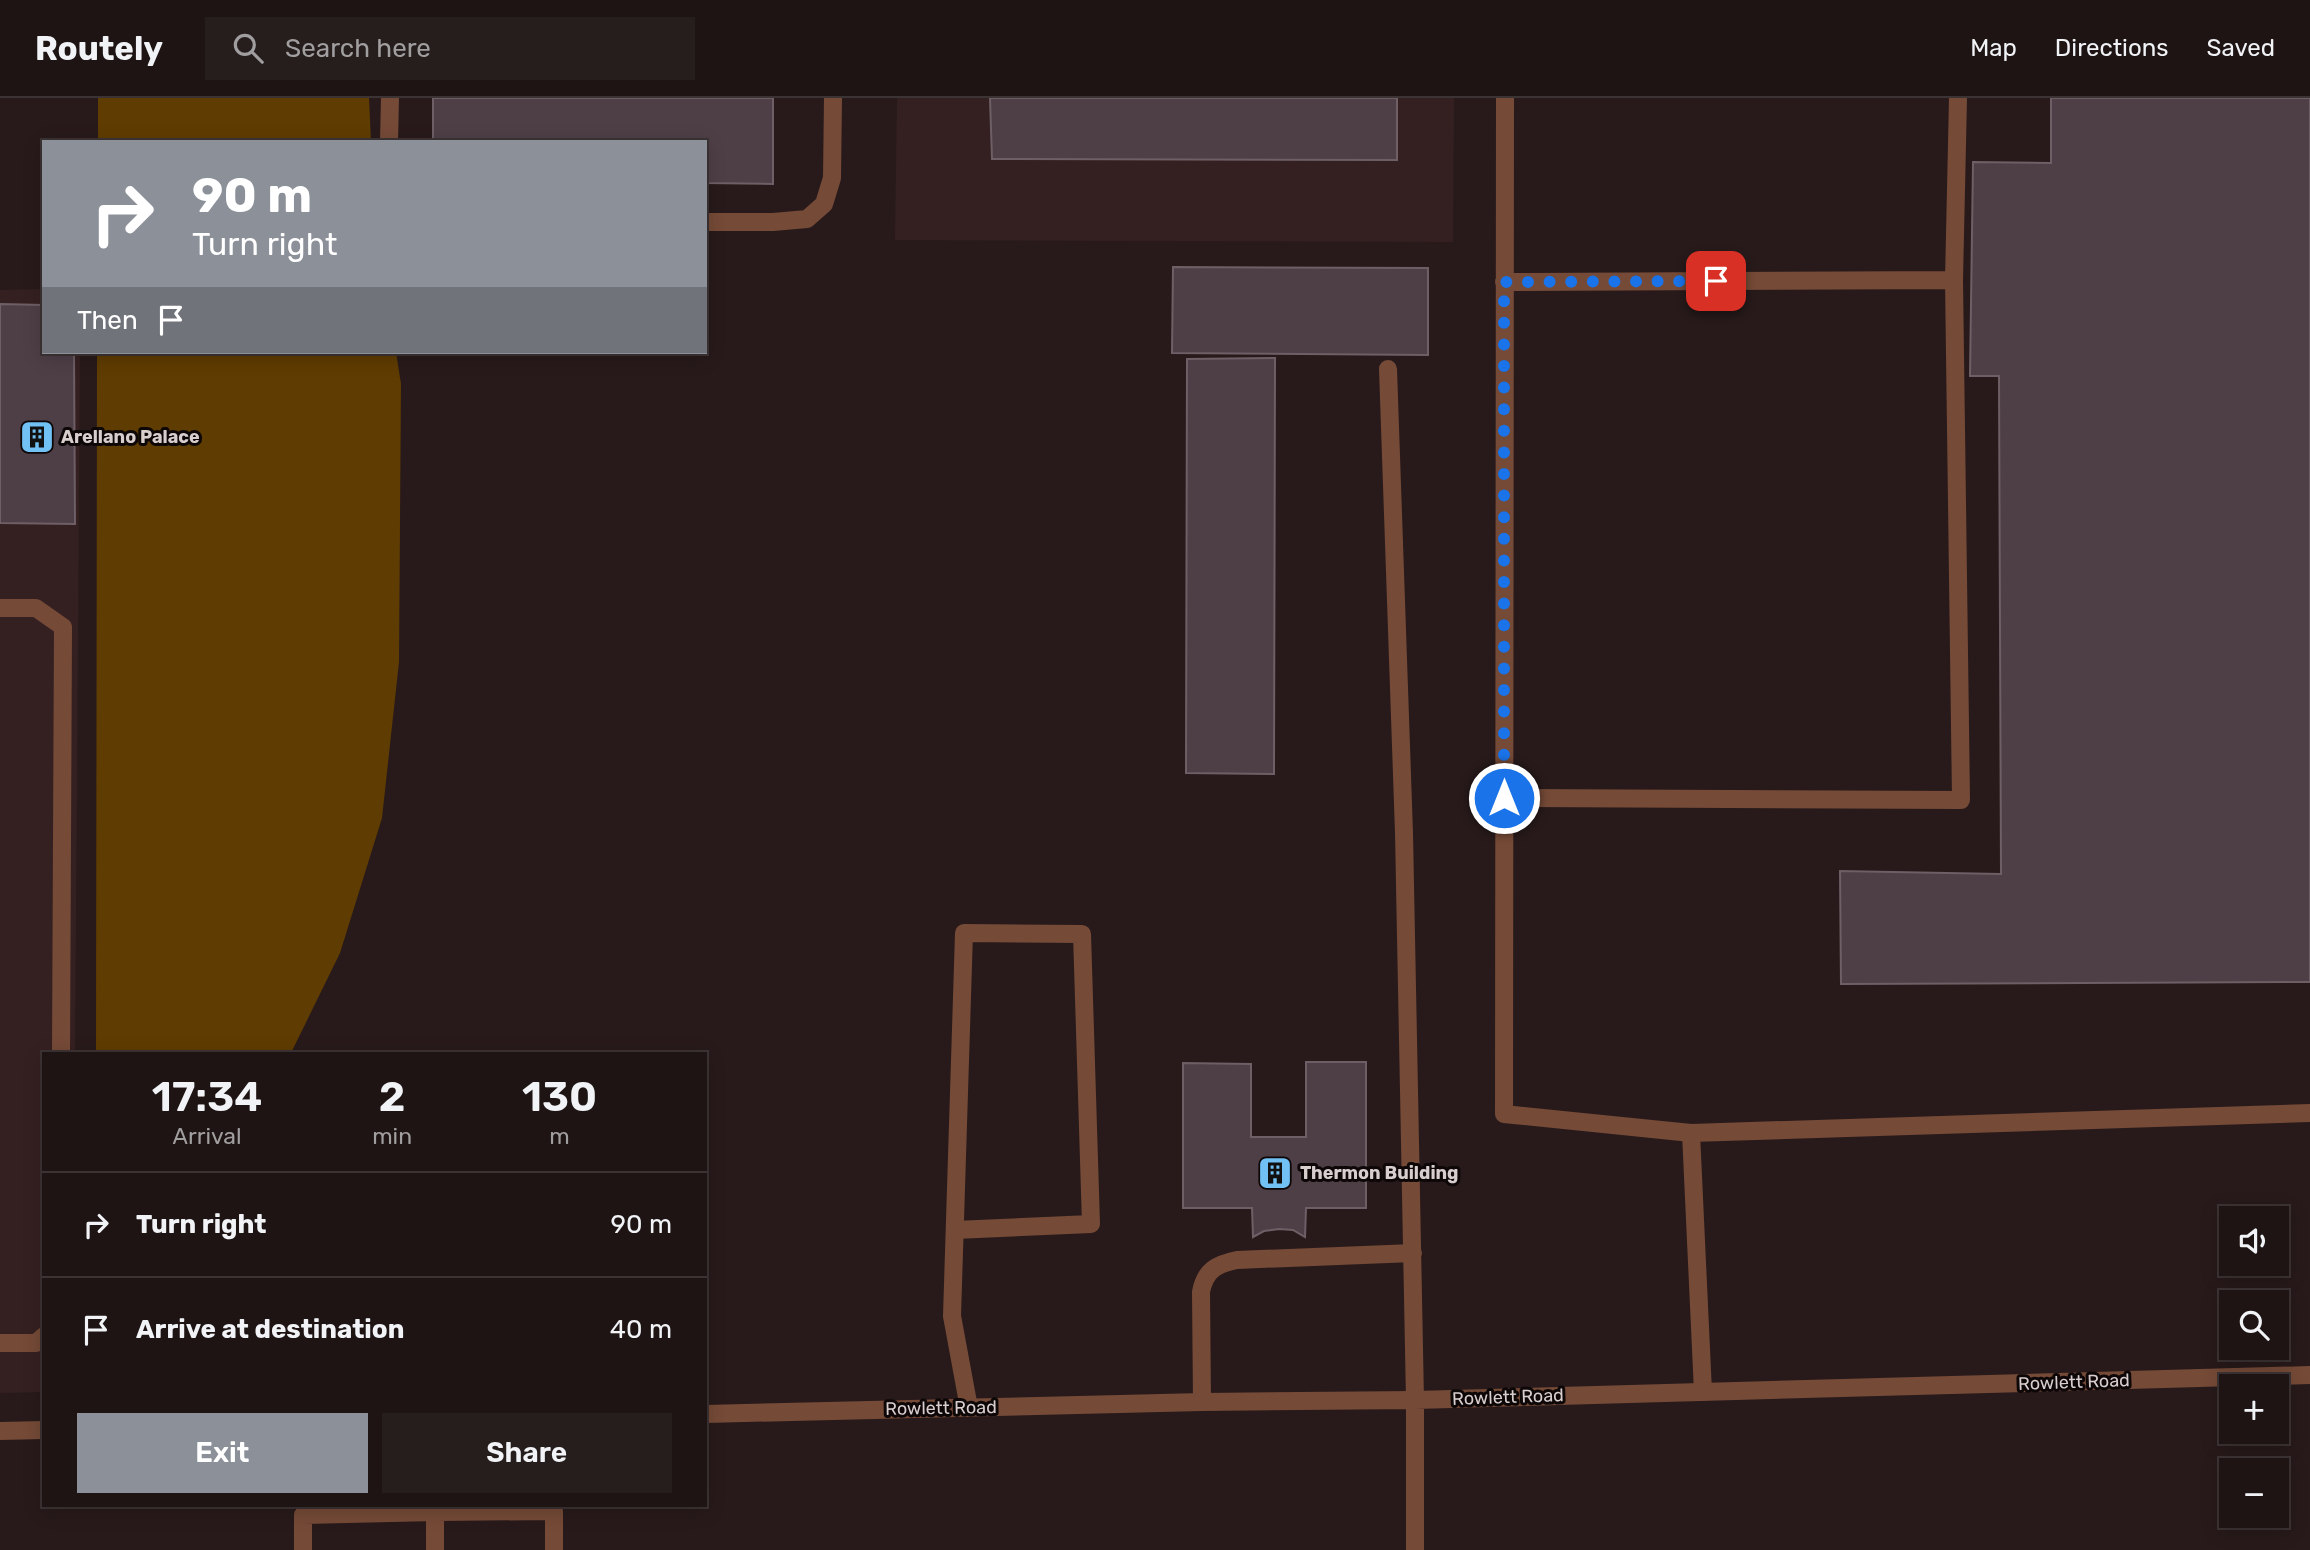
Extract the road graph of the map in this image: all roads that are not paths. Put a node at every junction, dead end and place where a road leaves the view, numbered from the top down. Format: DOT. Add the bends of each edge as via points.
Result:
graph roads {
  1 [pos="390,98"];
  2 [pos="833,98"];
  3 [pos="1505,98"];
  4 [pos="1958,98"];
  5 [pos="389,140"];
  6 [pos="707,222"];
  7 [pos="1954,280"];
  8 [pos="1504,282"];
  9 [pos="1388,369"];
  10 [pos="0,608"];
  11 [pos="1504,798"];
  12 [pos="61,1052"];
  13 [pos="2310,1113"];
  14 [pos="1692,1133"];
  15 [pos="955,1230"];
  16 [pos="1413,1254"];
  17 [pos="42,1338"];
  18 [pos="0,1343"];
  19 [pos="2310,1375"];
  20 [pos="1703,1392"];
  21 [pos="1415,1400"];
  22 [pos="1202,1402"];
  23 [pos="969,1408"];
  24 [pos="707,1414"];
  25 [pos="42,1430"];
  26 [pos="0,1431"];
  27 [pos="435,1508"];
  28 [pos="303,1550"];
  29 [pos="435,1550"];
  30 [pos="554,1550"];
  31 [pos="1415,1550"];
  1 -- 5 [label="street"];
  2 -- 6 [label="street" via="832,178 824,204 807,219"];
  3 -- 8 [label="street"];
  4 -- 7 [label="street"];
  7 -- 8 [label="street"];
  7 -- 11 [label="street" via="1961,800"];
  8 -- 11 [label="street"];
  9 -- 16 [label="street"];
  10 -- 12 [label="street" via="36,608 63,627"];
  11 -- 14 [label="street" via="1504,1114"];
  13 -- 14 [label="street"];
  14 -- 20 [label="street"];
  15 -- 15 [label="street" via="964,933 1082,934 1091,1224"];
  15 -- 23 [label="street" via="952,1315"];
  16 -- 21 [label="street"];
  16 -- 22 [label="street" via="1244,1259 1215,1267 1205,1277 1201,1292"];
  17 -- 18 [label="street" via="37,1343"];
  19 -- 20 [label="street, Rowlett Road"];
  20 -- 21 [label="street, Rowlett Road"];
  21 -- 22 [label="street, Rowlett Road"];
  21 -- 31 [label="street"];
  22 -- 23 [label="street, Rowlett Road"];
  23 -- 24 [label="street, Rowlett Road"];
  25 -- 26 [label="street"];
  27 -- 28 [label="street" via="303,1515"];
  27 -- 29 [label="street"];
  27 -- 30 [label="street" via="554,1511"];
}
